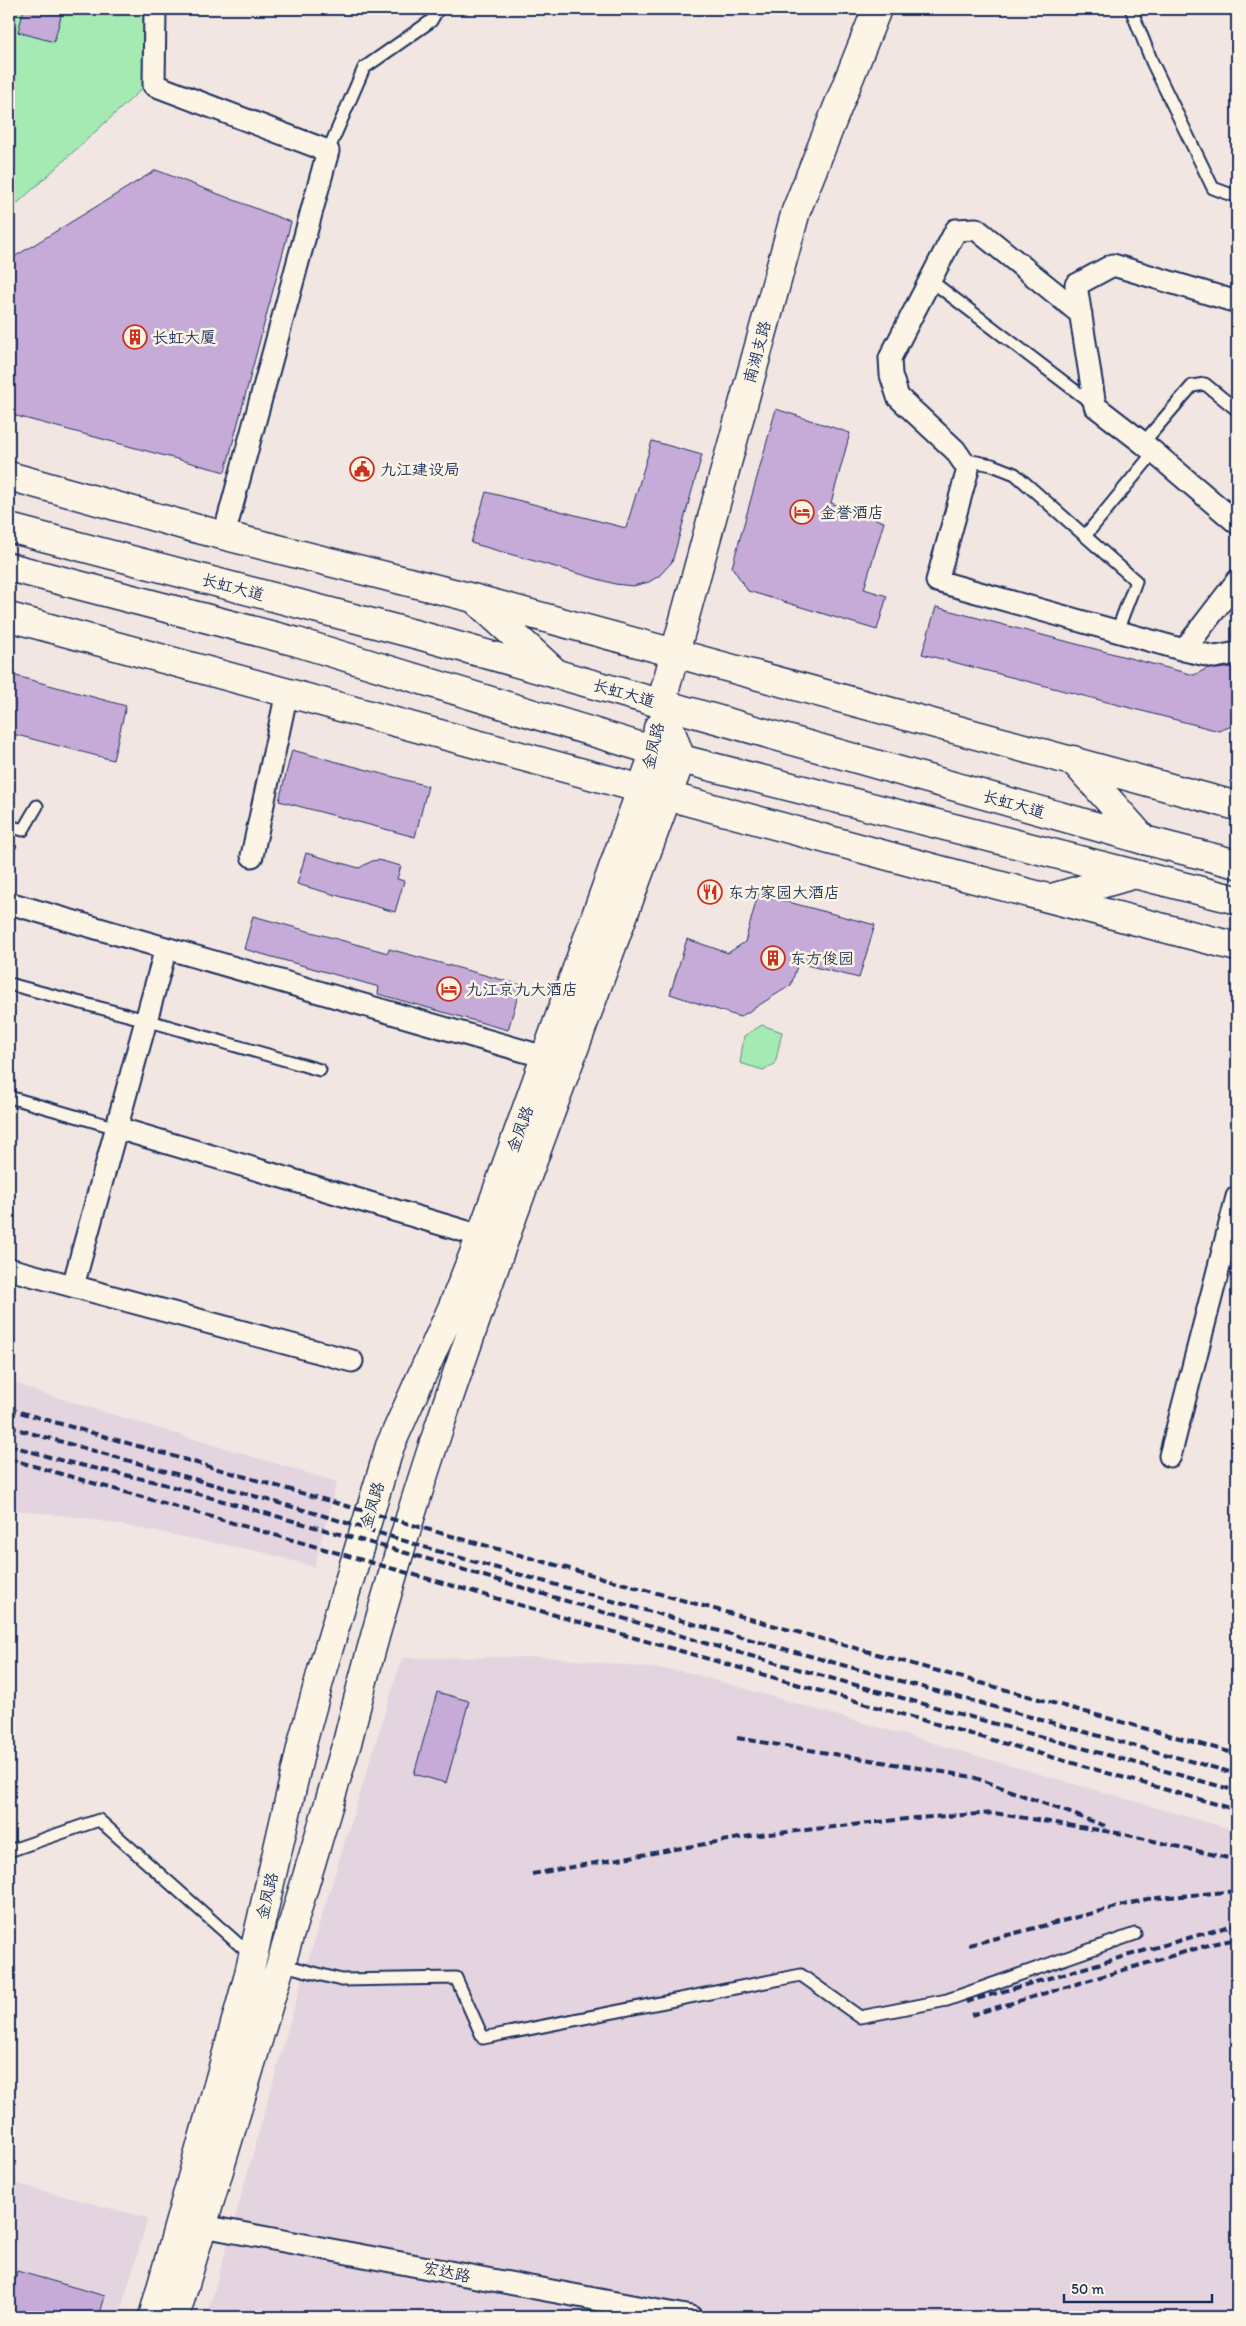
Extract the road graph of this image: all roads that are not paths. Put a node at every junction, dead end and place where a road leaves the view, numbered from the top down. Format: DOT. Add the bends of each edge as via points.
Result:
graph roads {
  1 [pos="155,9"];
  2 [pos="438,9"];
  3 [pos="877,9"];
  4 [pos="1130,9"];
  5 [pos="328,151"];
  6 [pos="1237,197"];
  7 [pos="930,280"];
  8 [pos="1237,302"];
  9 [pos="1081,314"];
  10 [pos="1095,406"];
  11 [pos="1237,410"];
  12 [pos="1148,448"];
  13 [pos="961,459"];
  14 [pos="11,478"];
  15 [pos="1237,523"];
  16 [pos="9,528"];
  17 [pos="224,535"];
  18 [pos="1085,536"];
  19 [pos="14,572"];
  20 [pos="1237,581"];
  21 [pos="475,599"];
  22 [pos="9,617"];
  23 [pos="1116,631"];
  24 [pos="1184,650"];
  25 [pos="675,653"];
  26 [pos="1237,653"];
  27 [pos="558,675"];
  28 [pos="287,692"];
  29 [pos="661,704"];
  30 [pos="668,755"];
  31 [pos="1072,760"];
  32 [pos="655,792"];
  33 [pos="37,806"];
  34 [pos="1237,806"];
  35 [pos="14,827"];
  36 [pos="1144,840"];
  37 [pos="252,856"];
  38 [pos="1237,864"];
  39 [pos="1135,874"];
  40 [pos="1051,898"];
  41 [pos="1237,900"];
  42 [pos="9,902"];
  43 [pos="1237,947"];
  44 [pos="166,948"];
  45 [pos="9,984"];
  46 [pos="146,1020"];
  47 [pos="545,1057"];
  48 [pos="320,1070"];
  49 [pos="9,1097"];
  50 [pos="117,1128"];
  51 [pos="1237,1197"];
  52 [pos="481,1236"];
  53 [pos="9,1269"];
  54 [pos="73,1286"];
  55 [pos="352,1361"];
  56 [pos="1170,1456"];
  57 [pos="9,1851"];
  58 [pos="1135,1934"];
  59 [pos="267,1961"];
  60 [pos="203,2226"];
  61 [pos="153,2317"];
  62 [pos="174,2317"];
  63 [pos="690,2317"];
  1 -- 5 [label="street" via="154,85"];
  2 -- 5 [label="lane" via="431,21 364,68"];
  3 -- 25 [label="main road, 南湖支路" via="796,211"];
  4 -- 6 [label="lane" via="1213,188"];
  5 -- 17 [label="street"];
  7 -- 9 [label="street" via="956,230 976,229"];
  7 -- 10 [label="lane"];
  7 -- 13 [label="street" via="890,358 891,375 898,397"];
  8 -- 9 [label="street" via="1113,265 1076,285"];
  9 -- 10 [label="street"];
  10 -- 12 [label="street"];
  11 -- 12 [label="lane" via="1205,384 1192,386"];
  12 -- 15 [label="street"];
  12 -- 18 [label="lane"];
  13 -- 18 [label="lane" via="992,465 1015,474"];
  13 -- 23 [label="street" via="968,469 937,581"];
  14 -- 17 [label="main road"];
  16 -- 27 [label="main road, 长虹大道"];
  17 -- 21 [label="main road"];
  18 -- 23 [label="lane" via="1136,581"];
  19 -- 30 [label="main road" via="297,642"];
  20 -- 24 [label="street"];
  21 -- 25 [label="main road"];
  21 -- 27 [label="main road"];
  22 -- 28 [label="main road"];
  23 -- 24 [label="street"];
  24 -- 26 [label="street" via="1215,657"];
  25 -- 29 [label="main road, 南湖支路"];
  25 -- 31 [label="main road"];
  27 -- 29 [label="main road, 长虹大道"];
  28 -- 32 [label="main road"];
  28 -- 37 [label="street"];
  29 -- 30 [label="main road, 金凤路"];
  29 -- 36 [label="main road, 长虹大道"];
  30 -- 32 [label="main road, 金凤路"];
  30 -- 39 [label="main road"];
  31 -- 34 [label="main road"];
  31 -- 36 [label="main road"];
  32 -- 40 [label="main road"];
  32 -- 47 [label="main road, 金凤路"];
  32 -- 59 [label="main road, 金凤路" via="429,1453 347,1743"];
  33 -- 35 [label="lane" via="23,830"];
  36 -- 38 [label="main road, 长虹大道"];
  39 -- 40 [label="main road"];
  39 -- 41 [label="main road"];
  40 -- 43 [label="main road"];
  42 -- 44 [label="street"];
  44 -- 46 [label="street"];
  44 -- 47 [label="street"];
  45 -- 46 [label="lane"];
  46 -- 48 [label="lane"];
  46 -- 50 [label="street"];
  47 -- 52 [label="main road, 金凤路"];
  49 -- 50 [label="lane"];
  50 -- 52 [label="street"];
  50 -- 54 [label="street"];
  51 -- 56 [label="street"];
  52 -- 59 [label="main road, 金凤路" via="390,1446 311,1713"];
  53 -- 54 [label="street"];
  54 -- 55 [label="street"];
  57 -- 59 [label="lane" via="99,1820"];
  58 -- 59 [label="lane" via="948,2000 860,2017 801,1975 483,2038 456,1978 341,1980"];
  59 -- 60 [label="main road, 金凤路"];
  59 -- 61 [label="main road, 金凤路"];
  60 -- 62 [label="main road, 金凤路"];
  60 -- 63 [label="street, 宏达路"];
}
